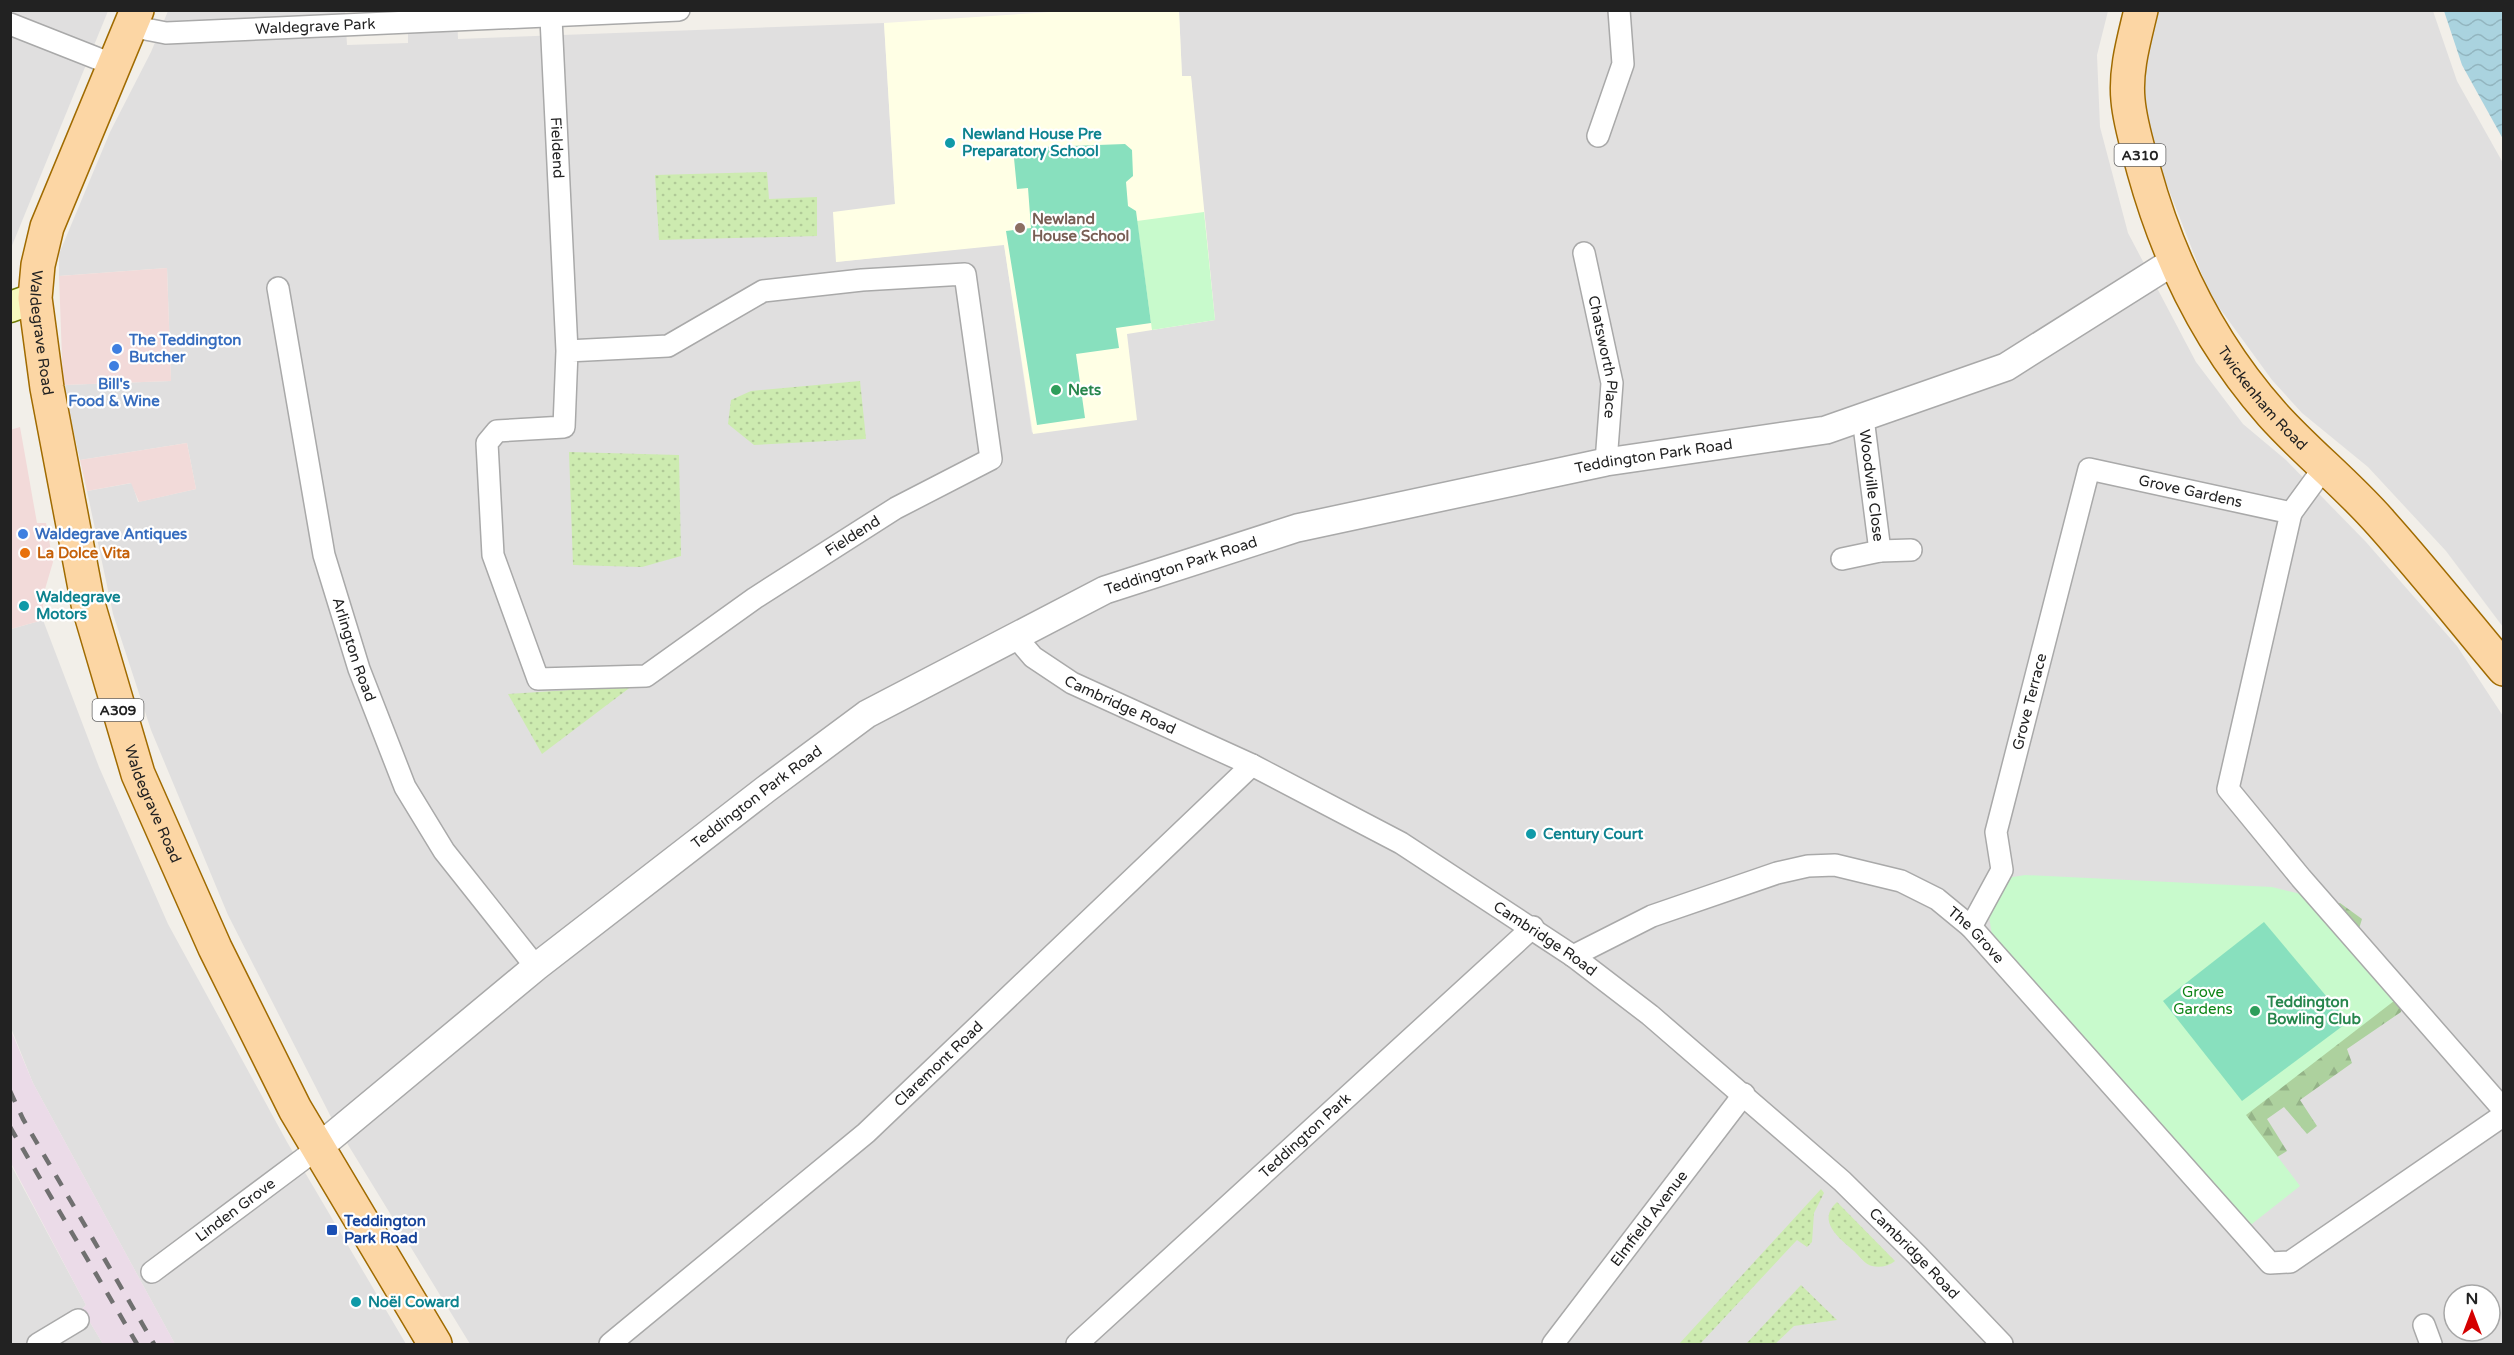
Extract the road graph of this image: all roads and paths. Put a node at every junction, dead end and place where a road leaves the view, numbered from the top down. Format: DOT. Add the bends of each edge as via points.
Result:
graph roads {
  1 [pos="679,10"];
  2 [pos="1619,10"];
  3 [pos="2141,10"];
  4 [pos="133,18"];
  5 [pos="551,18"];
  6 [pos="10,24"];
  7 [pos="114,65"];
  8 [pos="1598,136"];
  9 [pos="1584,253"];
  10 [pos="2174,261"];
  11 [pos="278,288"];
  12 [pos="23,303"];
  13 [pos="567,351"];
  14 [pos="1863,417"];
  15 [pos="1606,462"];
  16 [pos="2326,465"];
  17 [pos="2089,469"];
  18 [pos="2291,513"];
  19 [pos="1911,550"];
  20 [pos="1880,551"];
  21 [pos="1842,559"];
  22 [pos="1016,637"];
  23 [pos="2504,669"];
  24 [pos="1252,765"];
  25 [pos="1533,927"];
  26 [pos="1971,927"];
  27 [pos="1574,956"];
  28 [pos="536,967"];
  29 [pos="1743,1094"];
  30 [pos="318,1148"];
  31 [pos="152,1272"];
  32 [pos="78,1320"];
  33 [pos="1092,1340"];
  34 [pos="38,1344"];
  35 [pos="435,1344"];
  36 [pos="610,1344"];
  37 [pos="1553,1344"];
  38 [pos="2002,1344"];
  1 -- 5 [label="street, Waldegrave Park"];
  2 -- 8 [label="street" via="1623,64"];
  3 -- 10 [label="main road, Twickenham Road / A310" via="2128,69 2128,99 2151,197"];
  4 -- 5 [label="street, Waldegrave Park" via="166,33"];
  4 -- 7 [label="main road, Waldegrave Road / A309"];
  5 -- 13 [label="street, Fieldend"];
  6 -- 7 [label="street"];
  7 -- 12 [label="main road, Waldegrave Road / A309" via="47,227"];
  9 -- 15 [label="street, Chatsworth Place" via="1612,383"];
  10 -- 14 [label="street, Teddington Park Road" via="2006,366"];
  10 -- 16 [label="main road, Twickenham Road / A310" via="2193,301 2240,375 2273,415"];
  11 -- 28 [label="street, Arlington Road" via="324,555 359,669 405,787 444,851"];
  12 -- 30 [label="main road, Waldegrave Road / A309" via="47,388 88,604 138,774 215,948"];
  13 -- 13 [label="street, Fieldend" via="668,346 763,291 965,274 991,459 896,508 755,598 646,676 538,679 493,555 487,443 497,431 564,427"];
  14 -- 15 [label="street, Teddington Park Road" via="1826,430"];
  14 -- 20 [label="street, Woodville Close"];
  15 -- 22 [label="street, Teddington Park Road" via="1297,528 1105,590"];
  16 -- 18 [label="street"];
  16 -- 23 [label="main road, Twickenham Road / A310" via="2382,523"];
  17 -- 18 [label="street, Grove Gardens"];
  17 -- 26 [label="street, Grove Terrace" via="1996,832 2002,870"];
  18 -- 26 [label="street, The Grove" via="2228,789 2503,1109 2501,1117 2328,1238 2290,1262 2270,1263"];
  19 -- 20 [label="street, Woodville Close"];
  20 -- 21 [label="street, Woodville Close"];
  22 -- 24 [label="street, Cambridge Road" via="1032,657 1072,683"];
  22 -- 28 [label="street, Teddington Park Road" via="867,714"];
  24 -- 25 [label="street, Cambridge Road" via="1401,843"];
  24 -- 36 [label="street, Claremont Road" via="866,1132"];
  25 -- 27 [label="street, Cambridge Road"];
  25 -- 33 [label="street, Teddington Park"];
  26 -- 27 [label="street, The Grove" via="1937,899 1901,881 1835,865 1808,866 1652,916"];
  27 -- 29 [label="street, Cambridge Road"];
  28 -- 30 [label="street, Teddington Park Road"];
  29 -- 37 [label="street, Elmfield Avenue"];
  29 -- 38 [label="street, Cambridge Road" via="1850,1188"];
  30 -- 31 [label="street, Linden Grove"];
  30 -- 35 [label="main road, Waldegrave Road / A309"];
  32 -- 34 [label="street"];
}
